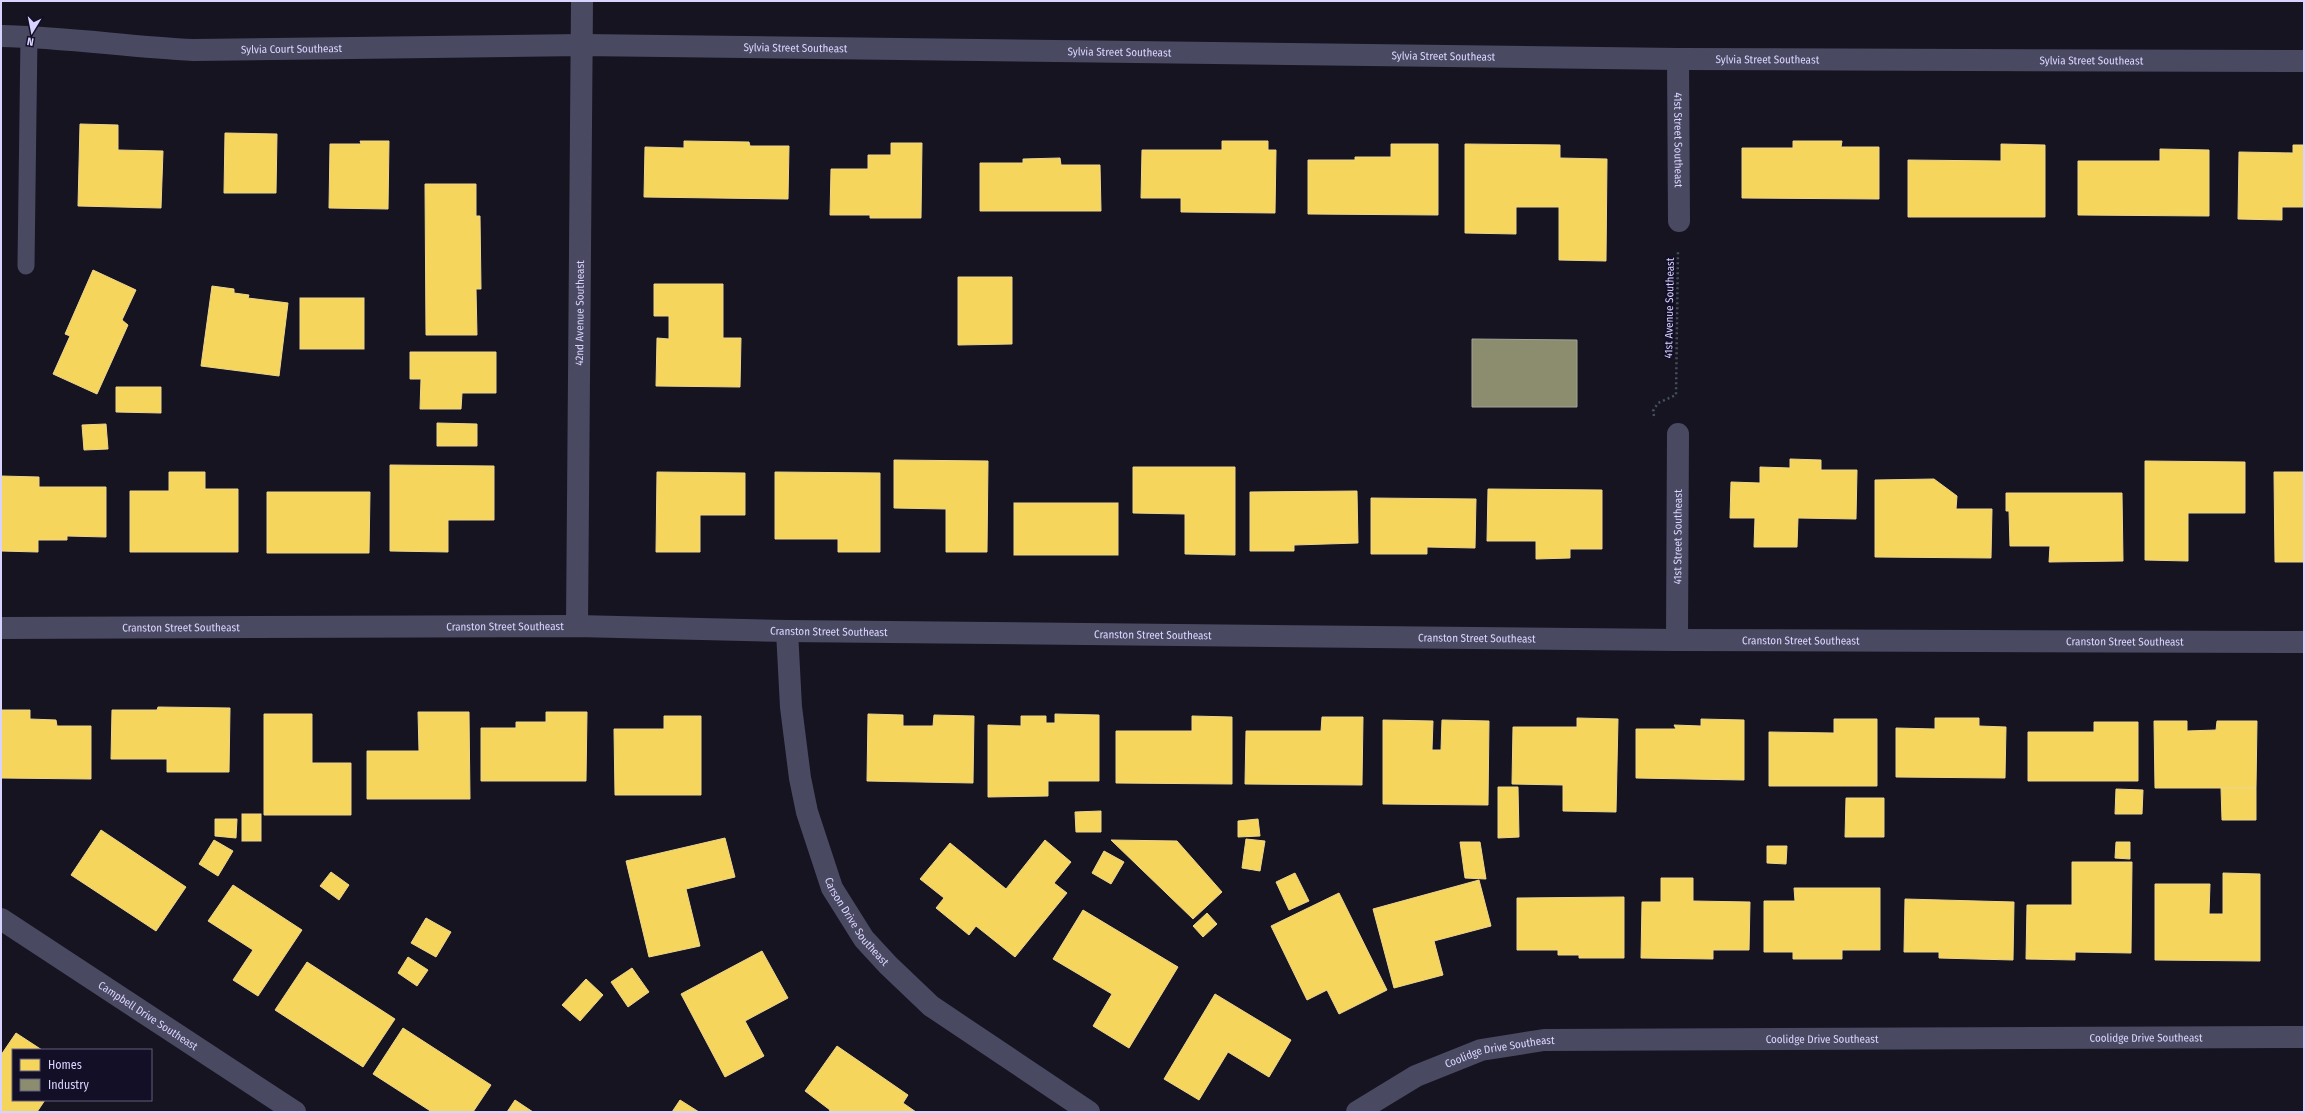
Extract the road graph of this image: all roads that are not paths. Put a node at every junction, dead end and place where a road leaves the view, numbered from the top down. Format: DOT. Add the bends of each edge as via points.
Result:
graph roads {
  1 [pos="582,1"];
  2 [pos="1,36"];
  3 [pos="29,36"];
  4 [pos="582,45"];
  5 [pos="1678,59"];
  6 [pos="2304,61"];
  7 [pos="1679,221"];
  8 [pos="26,266"];
  9 [pos="1678,434"];
  10 [pos="577,626"];
  11 [pos="1,628"];
  12 [pos="787,631"];
  13 [pos="1677,640"];
  14 [pos="2304,642"];
  15 [pos="1,919"];
  16 [pos="2304,1037"];
  17 [pos="295,1112"];
  18 [pos="1088,1112"];
  19 [pos="1357,1112"];
  1 -- 4 [label="street, 42nd Avenue Southeast"];
  2 -- 3 [label="street, Sylvia Court Southeast"];
  3 -- 4 [label="street, Sylvia Court Southeast" via="193,50"];
  3 -- 8 [label="lane"];
  4 -- 5 [label="street, Sylvia Street Southeast"];
  4 -- 10 [label="street, 42nd Avenue Southeast"];
  5 -- 6 [label="street, Sylvia Street Southeast"];
  5 -- 7 [label="street, 41st Street Southeast"];
  9 -- 13 [label="street, 41st Street Southeast"];
  10 -- 11 [label="street, Cranston Street Southeast"];
  10 -- 12 [label="street, Cranston Street Southeast"];
  12 -- 13 [label="street, Cranston Street Southeast"];
  12 -- 18 [label="street, Carson Drive Southeast" via="791,707 800,778 807,812 832,888 864,939 888,966 931,1006"];
  13 -- 14 [label="street, Cranston Street Southeast"];
  15 -- 17 [label="street, Campbell Drive Southeast"];
  16 -- 19 [label="street, Coolidge Drive Southeast" via="1544,1040 1481,1050 1416,1076"];
}
